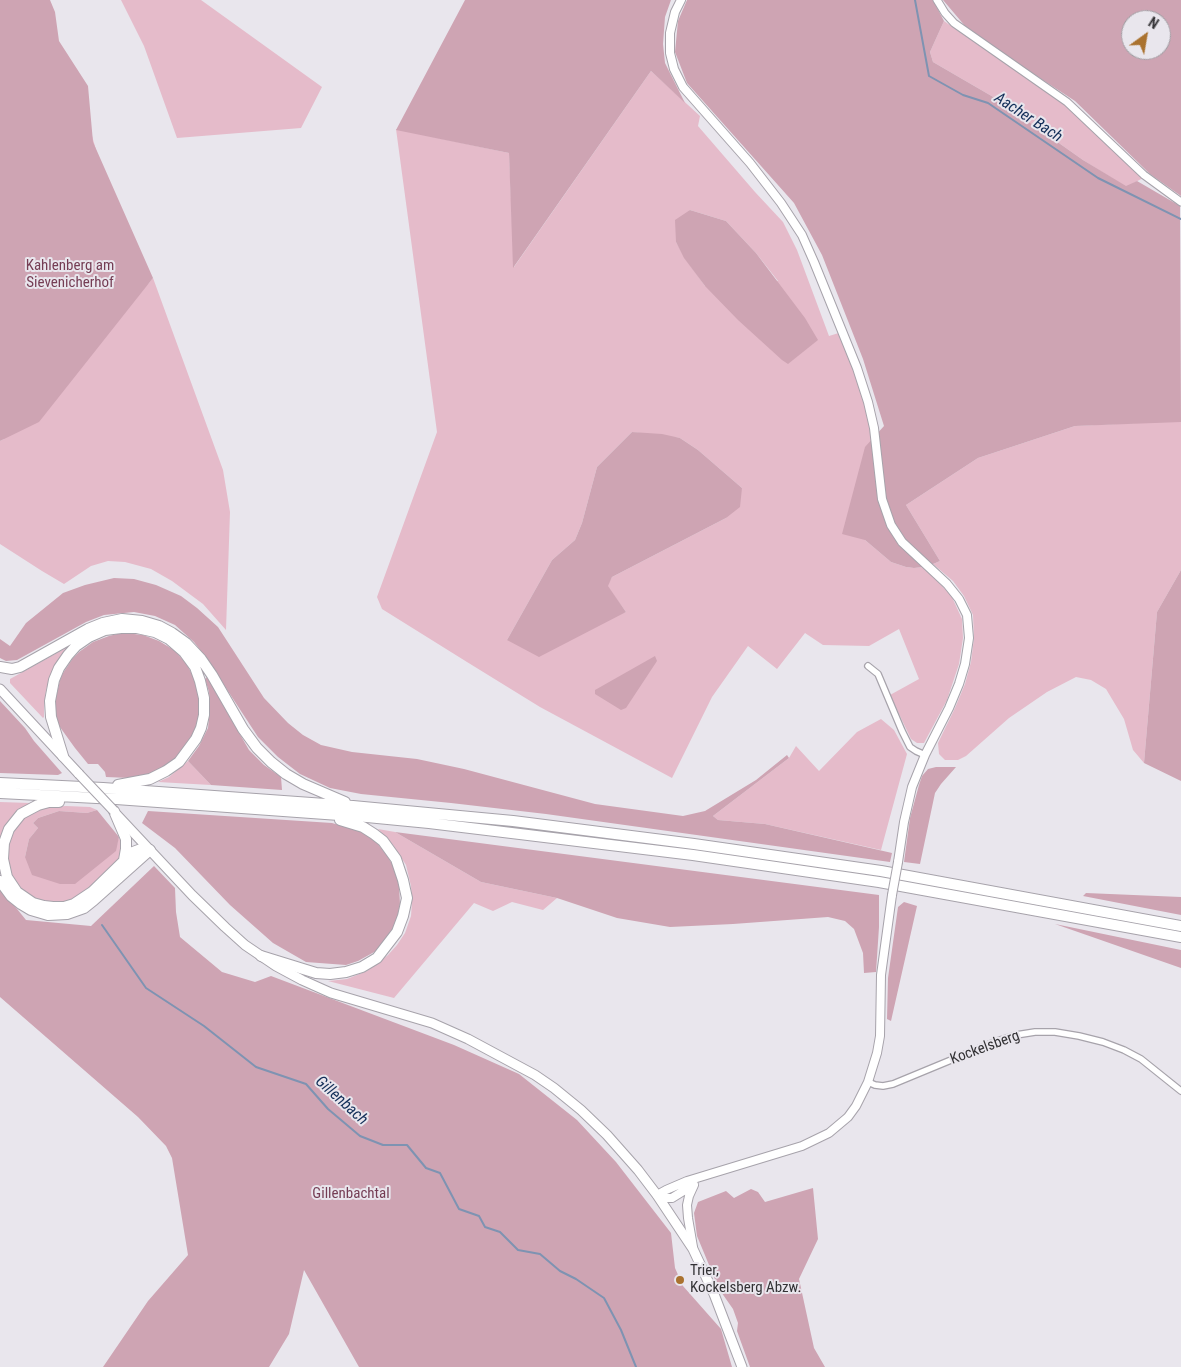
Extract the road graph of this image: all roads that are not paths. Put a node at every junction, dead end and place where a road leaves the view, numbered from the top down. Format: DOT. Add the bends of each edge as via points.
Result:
graph roads {
  1 [pos="681,0"];
  2 [pos="937,0"];
  3 [pos="1181,202"];
  4 [pos="868,666"];
  5 [pos="0,668"];
  6 [pos="0,689"];
  7 [pos="63,756"];
  8 [pos="925,756"];
  9 [pos="0,783"];
  10 [pos="103,788"];
  11 [pos="0,793"];
  12 [pos="116,799"];
  13 [pos="353,806"];
  14 [pos="114,811"];
  15 [pos="317,814"];
  16 [pos="150,850"];
  17 [pos="124,860"];
  18 [pos="0,881"];
  19 [pos="1181,926"];
  20 [pos="1181,937"];
  21 [pos="261,956"];
  22 [pos="868,1082"];
  23 [pos="1181,1091"];
  24 [pos="618,1146"];
  25 [pos="709,1175"];
  26 [pos="694,1185"];
  27 [pos="657,1196"];
  28 [pos="693,1249"];
  29 [pos="714,1294"];
  30 [pos="742,1367"];
  1 -- 8 [label="main road" via="670,32 674,69 683,87 750,163 802,235 868,402 882,499 891,525 902,542 947,584 967,615 969,638 959,684"];
  2 -- 3 [label="street" via="954,23 1068,102 1144,175"];
  4 -- 8 [label="street" via="878,674 910,747"];
  5 -- 13 [label="highway" via="20,667 103,623 122,619 159,626 186,642 201,659 243,729 271,762 303,784"];
  6 -- 7 [label="main road"];
  7 -- 10 [label="highway" via="51,717 50,701 59,668 76,646 105,630 121,628 137,628 169,639 184,652 200,681 204,714 196,739 179,762 166,771 150,779"];
  7 -- 14 [label="main road, bridge"];
  8 -- 22 [label="main road, bridge" via="912,787 904,822 880,975 880,1036"];
  9 -- 10 [label="highway"];
  10 -- 13 [label="highway"];
  11 -- 12 [label="highway"];
  12 -- 15 [label="highway"];
  12 -- 17 [label="highway" via="49,802 29,809 18,817 7,833 3,859 8,878 17,892 33,903 53,907 69,905 87,896"];
  13 -- 19 [label="highway" via="513,821 694,844 916,877"];
  14 -- 16 [label="main road"];
  14 -- 17 [label="highway" via="126,839"];
  15 -- 20 [label="highway" via="429,823 693,855 879,882"];
  15 -- 21 [label="highway" via="363,827 374,834 396,859 407,898 397,932 377,958 346,972 316,973"];
  16 -- 17 [label="highway" via="135,850"];
  16 -- 18 [label="highway" via="94,900 67,914 48,915 31,910 16,900"];
  16 -- 21 [label="main road" via="208,912"];
  21 -- 24 [label="main road" via="316,987 432,1023 515,1064 568,1099"];
  22 -- 23 [label="street, Kockelsberg" via="883,1086 893,1084 997,1041 1035,1032 1055,1032 1124,1050"];
  22 -- 25 [label="main road" via="848,1117 829,1133 802,1146"];
  24 -- 27 [label="main road"];
  24 -- 29 [label="main road" via="669,1219"];
  25 -- 26 [label="main road"];
  25 -- 27 [label="main road" via="687,1181"];
  26 -- 27 [label="main road" via="672,1198"];
  26 -- 28 [label="main road" via="687,1205"];
  27 -- 28 [label="main road"];
  28 -- 29 [label="main road"];
  29 -- 30 [label="main road"];
}
